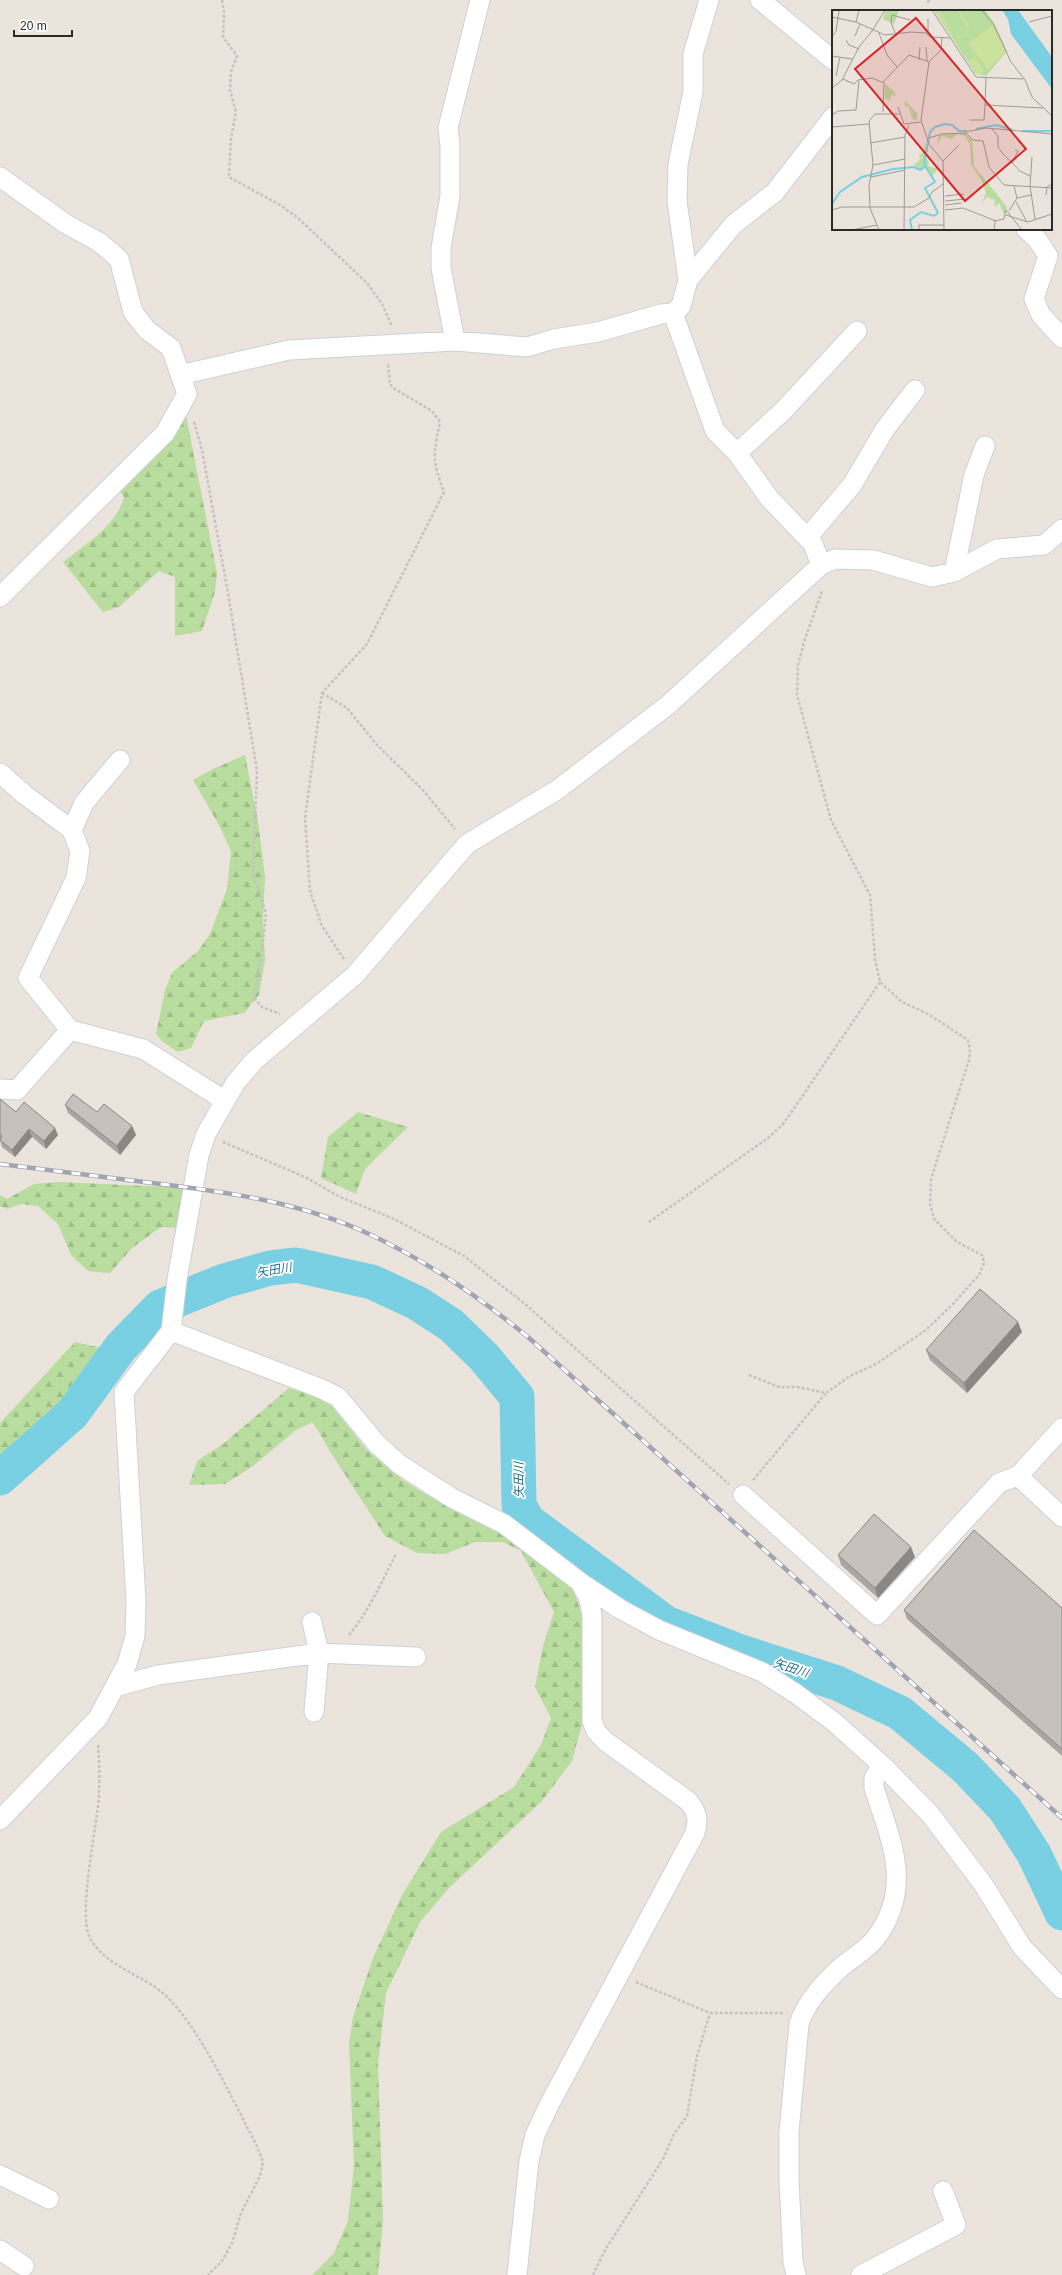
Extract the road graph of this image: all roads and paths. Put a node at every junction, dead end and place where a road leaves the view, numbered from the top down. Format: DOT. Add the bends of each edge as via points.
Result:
graph roads {
  1 [pos="222,0"];
  2 [pos="480,0"];
  3 [pos="709,0"];
  4 [pos="760,0"];
  5 [pos="931,0"];
  6 [pos="927,2"];
  7 [pos="832,59"];
  8 [pos="832,118"];
  9 [pos="0,177"];
  10 [pos="1027,230"];
  11 [pos="1055,257"];
  12 [pos="688,280"];
  13 [pos="673,313"];
  14 [pos="857,331"];
  15 [pos="1062,338"];
  16 [pos="455,341"];
  17 [pos="393,345"];
  18 [pos="180,375"];
  19 [pos="916,390"];
  20 [pos="187,394"];
  21 [pos="985,446"];
  22 [pos="737,453"];
  23 [pos="1062,529"];
  24 [pos="807,538"];
  25 [pos="821,565"];
  26 [pos="954,572"];
  27 [pos="0,597"];
  28 [pos="322,693"];
  29 [pos="120,760"];
  30 [pos="0,773"];
  31 [pos="72,830"];
  32 [pos="467,844"];
  33 [pos="355,975"];
  34 [pos="880,982"];
  35 [pos="301,1023"];
  36 [pos="70,1030"];
  37 [pos="0,1089"];
  38 [pos="224,1100"];
  39 [pos="206,1134"];
  40 [pos="649,1222"];
  41 [pos="172,1327"];
  42 [pos="749,1375"];
  43 [pos="826,1393"];
  44 [pos="1062,1428"];
  45 [pos="1018,1476"];
  46 [pos="743,1495"];
  47 [pos="1062,1516"];
  48 [pos="396,1554"];
  49 [pos="580,1582"];
  50 [pos="312,1622"];
  51 [pos="347,1638"];
  52 [pos="320,1652"];
  53 [pos="416,1657"];
  54 [pos="115,1687"];
  55 [pos="314,1712"];
  56 [pos="98,1718"];
  57 [pos="882,1765"];
  58 [pos="0,1820"];
  59 [pos="619,1975"];
  60 [pos="1062,1989"];
  61 [pos="710,2013"];
  62 [pos="802,2013"];
  63 [pos="2,2179"];
  64 [pos="943,2191"];
  65 [pos="49,2199"];
  66 [pos="0,2250"];
  67 [pos="24,2266"];
  68 [pos="208,2275"];
  69 [pos="517,2275"];
  70 [pos="593,2275"];
  71 [pos="796,2275"];
  72 [pos="861,2275"];
  1 -- 17 [label="path" via="223,37 237,56 231,72 230,90 236,112 231,138 229,177 286,209 367,283 382,304"];
  2 -- 16 [label="street" via="448,128 450,196 441,248 441,268"];
  3 -- 12 [label="street" via="693,54 693,92 678,164 677,201"];
  4 -- 7 [label="street"];
  5 -- 6 [label="path"];
  8 -- 12 [label="street" via="775,192 733,225"];
  9 -- 18 [label="street" via="66,224 99,242 119,259 132,312 147,330 171,348"];
  10 -- 11 [label="street"];
  11 -- 15 [label="street" via="1034,299 1041,315"];
  12 -- 13 [label="street" via="681,306"];
  13 -- 16 [label="street" via="527,347"];
  13 -- 22 [label="street" via="716,431"];
  14 -- 22 [label="street" via="783,411"];
  16 -- 17 [label="street"];
  17 -- 18 [label="street" via="289,350"];
  17 -- 28 [label="path" via="390,384 432,411 440,422 433,454 444,492 367,644"];
  18 -- 20 [label="street"];
  19 -- 24 [label="street" via="885,429 852,485"];
  20 -- 27 [label="street" via="165,433"];
  20 -- 35 [label="path" via="202,450 257,771 253,873 266,913 254,998 262,1007"];
  21 -- 26 [label="street" via="974,474"];
  22 -- 24 [label="street" via="769,498"];
  23 -- 26 [label="street" via="1044,545 997,549"];
  24 -- 25 [label="street" via="813,544"];
  25 -- 26 [label="street" via="836,559 873,560 932,577"];
  25 -- 32 [label="street" via="668,705 557,790"];
  25 -- 34 [label="path" via="822,593 798,665 797,695 831,820 870,895 875,959"];
  28 -- 32 [label="path" via="346,708 377,745 422,789"];
  28 -- 33 [label="path" via="305,818 310,891 322,926"];
  29 -- 31 [label="street" via="84,802"];
  30 -- 31 [label="street"];
  31 -- 36 [label="street" via="80,851 76,878 28,978"];
  32 -- 33 [label="street"];
  33 -- 35 [label="street"];
  34 -- 40 [label="path" via="784,1123 768,1138"];
  34 -- 43 [label="path" via="902,1002 928,1014 968,1040 969,1060 931,1179 930,1204 934,1219 957,1242 982,1255 984,1263 970,1285 926,1330 876,1364 850,1376"];
  35 -- 38 [label="street" via="255,1060"];
  36 -- 37 [label="street" via="17,1090"];
  36 -- 38 [label="street" via="143,1049"];
  38 -- 39 [label="street"];
  39 -- 41 [label="street" via="199,1155 177,1280"];
  39 -- 46 [label="path" via="305,1177 340,1197 392,1218 464,1256 525,1304 720,1478"];
  41 -- 49 [label="street" via="338,1397 376,1443 399,1464 452,1498 504,1524"];
  41 -- 54 [label="street" via="124,1392 136,1601 135,1636 127,1664"];
  42 -- 43 [label="path" via="779,1387 797,1387"];
  43 -- 46 [label="path"];
  44 -- 45 [label="street"];
  45 -- 46 [label="street" via="999,1483 877,1615"];
  45 -- 47 [label="street"];
  48 -- 51 [label="path" via="360,1622"];
  49 -- 57 [label="street" via="620,1609 658,1630 762,1672 834,1722"];
  49 -- 59 [label="street" via="589,1598 592,1616 592,1721 596,1731 688,1801 699,1822"];
  50 -- 52 [label="street"];
  52 -- 53 [label="street"];
  52 -- 54 [label="street" via="158,1675"];
  52 -- 55 [label="street"];
  54 -- 56 [label="street"];
  56 -- 58 [label="street"];
  56 -- 68 [label="path" via="99,1794 86,1903 86,1926 89,1937 104,1956 163,1994 185,2017 205,2049 263,2162 260,2176 241,2213 232,2243 222,2261"];
  57 -- 60 [label="street" via="930,1814 983,1884 1022,1947"];
  57 -- 62 [label="street" via="874,1778 874,1788 896,1854 897,1878 894,1899 887,1920 874,1940 832,1975"];
  59 -- 61 [label="path"];
  59 -- 69 [label="street" via="535,2135"];
  61 -- 62 [label="path"];
  61 -- 70 [label="path" via="697,2056 687,2116 604,2252"];
  62 -- 71 [label="street" via="789,2132 788,2181"];
  63 -- 65 [label="street"];
  64 -- 72 [label="street" via="956,2224"];
  66 -- 67 [label="street"];
}
